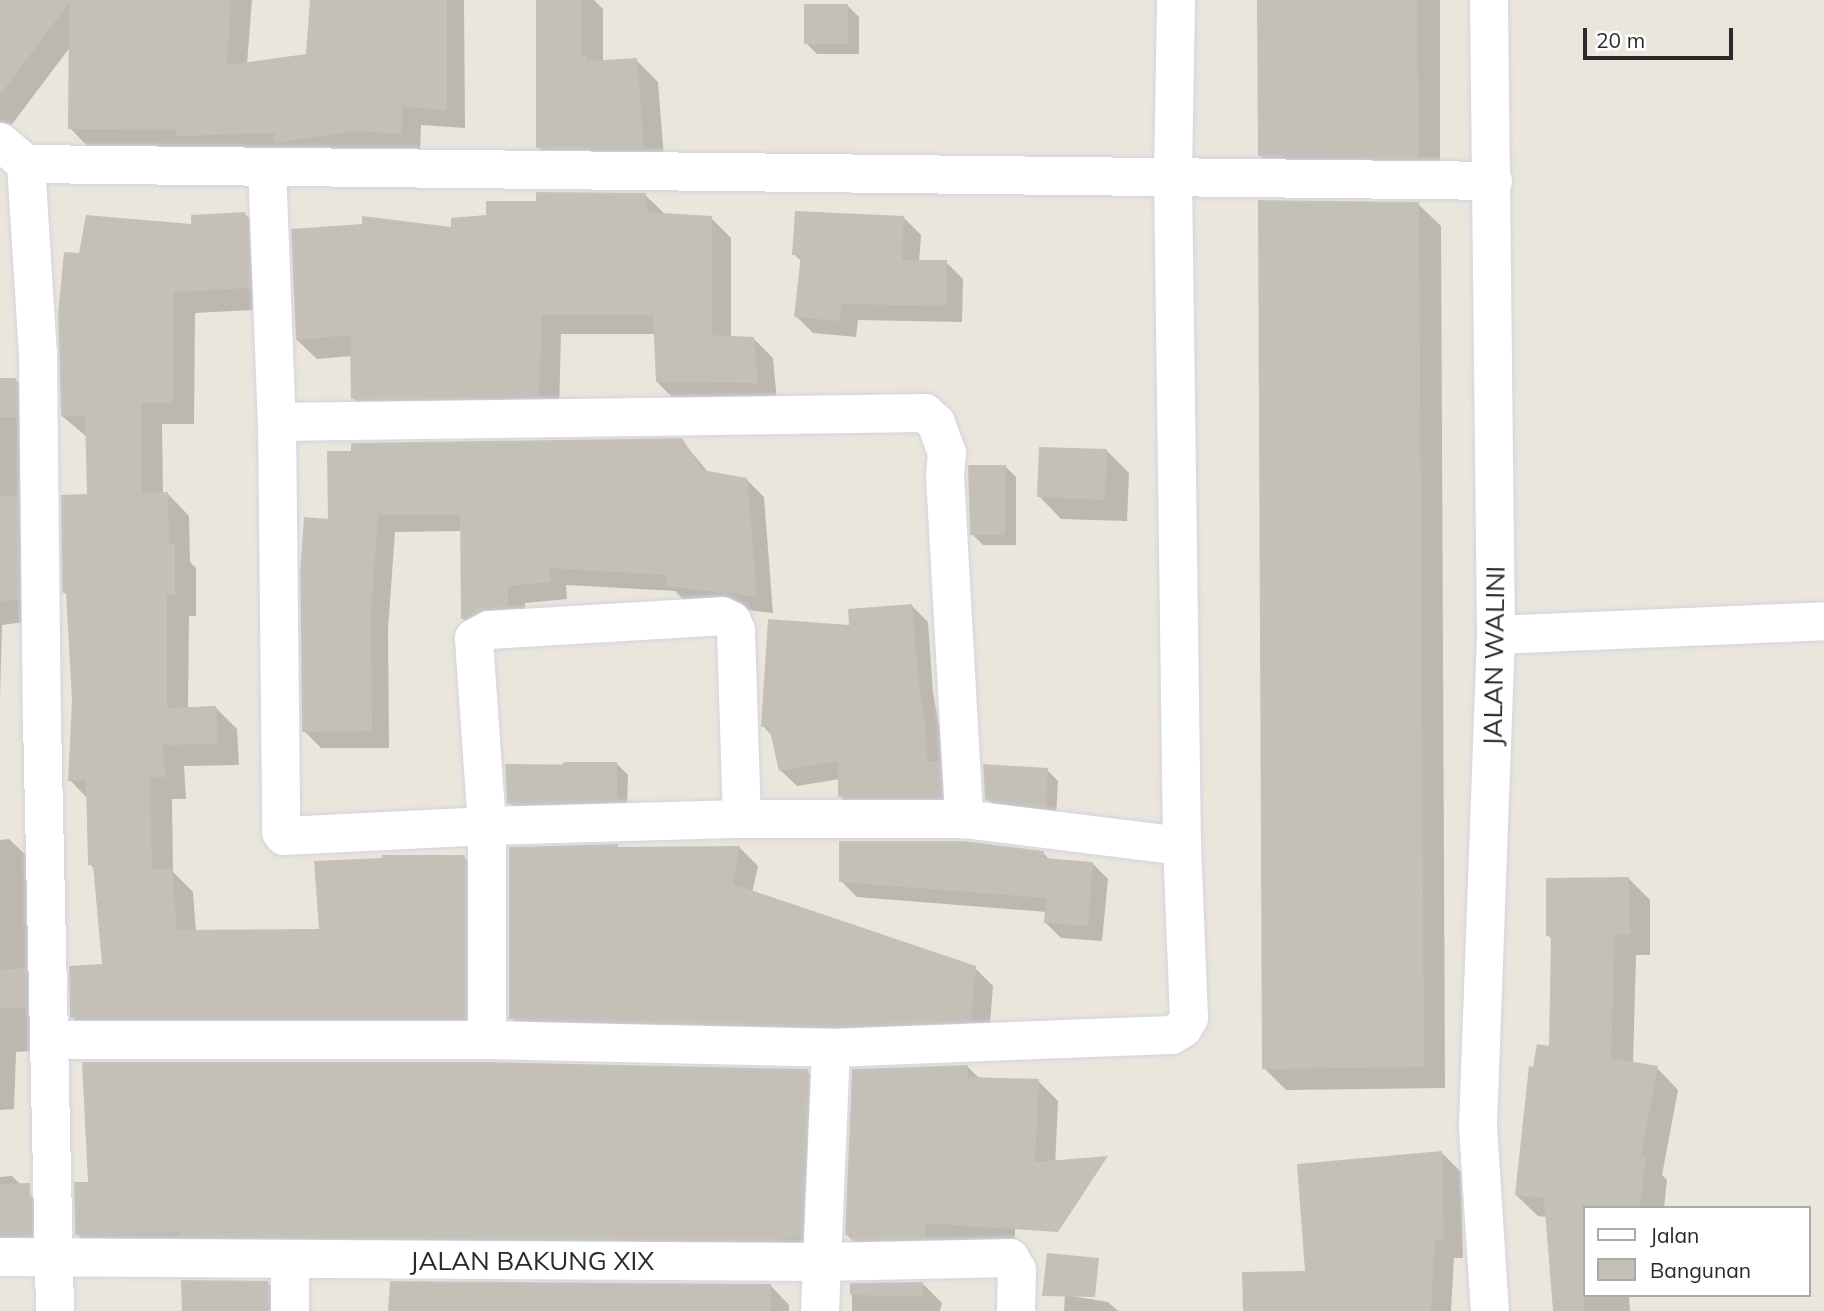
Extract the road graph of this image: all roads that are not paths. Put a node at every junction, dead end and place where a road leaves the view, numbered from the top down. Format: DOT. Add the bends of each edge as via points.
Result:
graph roads {
  1 [pos="1176,0"];
  2 [pos="1489,0"];
  3 [pos="13,153"];
  4 [pos="267,167"];
  5 [pos="1173,175"];
  6 [pos="1493,181"];
  7 [pos="277,422"];
  8 [pos="1824,621"];
  9 [pos="1496,635"];
  10 [pos="964,819"];
  11 [pos="743,820"];
  12 [pos="487,826"];
  13 [pos="1182,846"];
  14 [pos="49,1040"];
  15 [pos="487,1040"];
  16 [pos="831,1048"];
  17 [pos="55,1256"];
  18 [pos="0,1257"];
  19 [pos="290,1261"];
  20 [pos="823,1262"];
  21 [pos="55,1311"];
  22 [pos="290,1311"];
  23 [pos="820,1311"];
  24 [pos="1016,1311"];
  25 [pos="1490,1311"];
  1 -- 5 [label="street"];
  2 -- 6 [label="street, JALAN WALINI"];
  3 -- 4 [label="street"];
  3 -- 14 [label="street" via="38,353"];
  4 -- 5 [label="street"];
  4 -- 7 [label="street"];
  5 -- 6 [label="street"];
  5 -- 13 [label="street"];
  6 -- 9 [label="street, JALAN WALINI"];
  7 -- 10 [label="street" via="925,413 936,423 947,453"];
  7 -- 12 [label="street" via="281,832 291,838"];
  8 -- 9 [label="street"];
  9 -- 25 [label="street, JALAN WALINI" via="1478,1128"];
  10 -- 11 [label="street"];
  10 -- 13 [label="street"];
  11 -- 12 [label="street"];
  11 -- 12 [label="street" via="736,631 732,621 722,616 489,631 474,638"];
  12 -- 15 [label="street"];
  13 -- 16 [label="street" via="1189,1018 1172,1035"];
  14 -- 15 [label="street"];
  14 -- 17 [label="street"];
  15 -- 16 [label="street"];
  16 -- 20 [label="street"];
  17 -- 18 [label="street, JALAN BAKUNG XIX"];
  17 -- 19 [label="street, JALAN BAKUNG XIX"];
  17 -- 21 [label="street"];
  19 -- 20 [label="street, JALAN BAKUNG XIX"];
  19 -- 22 [label="street"];
  20 -- 23 [label="street"];
  20 -- 24 [label="street, JALAN BAKUNG XIX" via="1010,1258 1017,1270"];
}
